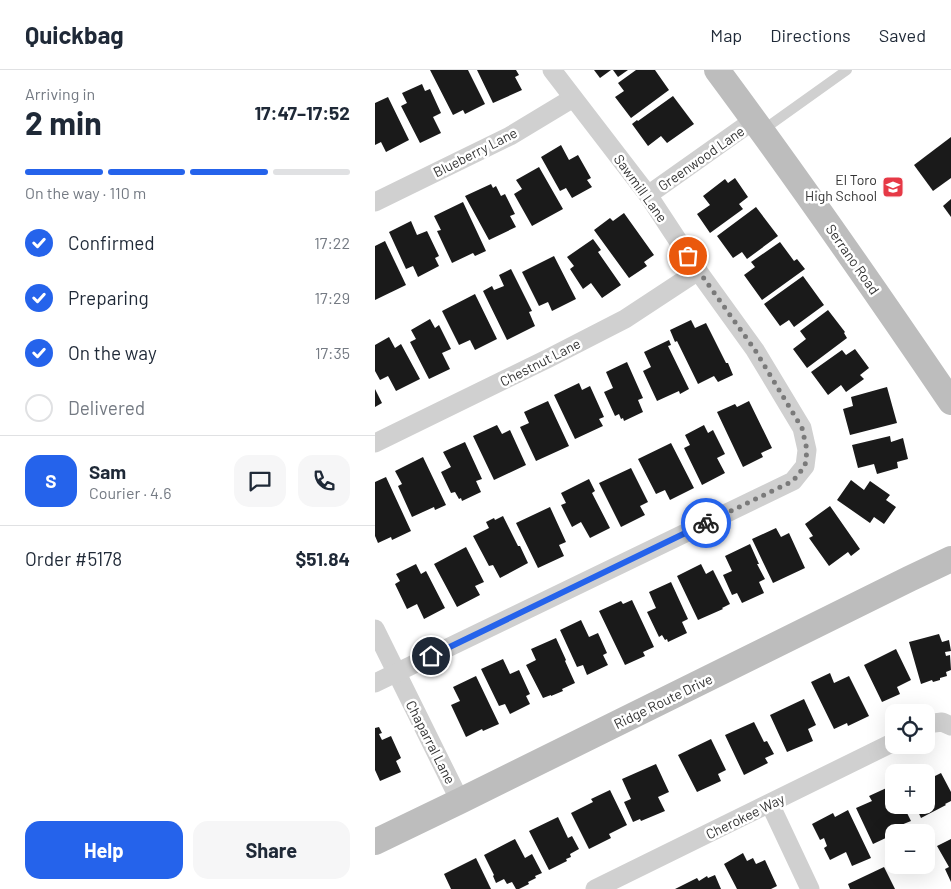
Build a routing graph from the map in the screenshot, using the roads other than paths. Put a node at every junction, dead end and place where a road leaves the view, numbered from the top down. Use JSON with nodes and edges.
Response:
{"nodes":[{"id":1,"x":552,"y":70,"type":"edge"},
{"id":2,"x":717,"y":70,"type":"edge"},
{"id":3,"x":847,"y":70,"type":"edge"},
{"id":4,"x":573,"y":98,"type":"junction"},
{"id":5,"x":758,"y":125,"type":"junction"},
{"id":6,"x":648,"y":195,"type":"junction"},
{"id":7,"x":375,"y":202,"type":"edge"},
{"id":8,"x":698,"y":271,"type":"junction"},
{"id":9,"x":951,"y":402,"type":"edge"},
{"id":10,"x":375,"y":443,"type":"edge"},
{"id":11,"x":951,"y":559,"type":"edge"},
{"id":12,"x":375,"y":629,"type":"edge"},
{"id":13,"x":396,"y":673,"type":"junction"},
{"id":14,"x":375,"y":683,"type":"edge"},
{"id":15,"x":885,"y":746,"type":"edge"},
{"id":16,"x":460,"y":801,"type":"junction"},
{"id":17,"x":770,"y":804,"type":"junction"},
{"id":18,"x":375,"y":842,"type":"edge"},
{"id":19,"x":595,"y":889,"type":"edge"},
{"id":20,"x":810,"y":889,"type":"edge"}],
"edges":[{"from":1,"to":4,"type":"street","name":"Sawmill Lane"},
{"from":2,"to":5,"type":"main road","name":"Serrano Road"},
{"from":3,"to":5,"type":"lane"},
{"from":4,"to":6,"type":"street","name":"Sawmill Lane"},
{"from":4,"to":7,"type":"street","name":"Blueberry Lane"},
{"from":5,"to":6,"type":"street","name":"Greenwood Lane"},
{"from":5,"to":9,"type":"main road","name":"Serrano Road"},
{"from":6,"to":8,"type":"street","name":"Sawmill Lane"},
{"from":8,"to":10,"type":"street","name":"Chestnut Lane"},
{"from":8,"to":13,"type":"street","name":"Sawmill Lane"},
{"from":11,"to":16,"type":"main road","name":"Ridge Route Drive"},
{"from":12,"to":13,"type":"street","name":"Chaparral Lane"},
{"from":13,"to":14,"type":"street"},
{"from":13,"to":16,"type":"street","name":"Chaparral Lane"},
{"from":15,"to":17,"type":"street","name":"Cherokee Way"},
{"from":16,"to":18,"type":"main road","name":"Ridge Route Drive"},
{"from":17,"to":19,"type":"street","name":"Cherokee Way"},
{"from":17,"to":20,"type":"street"}]}
